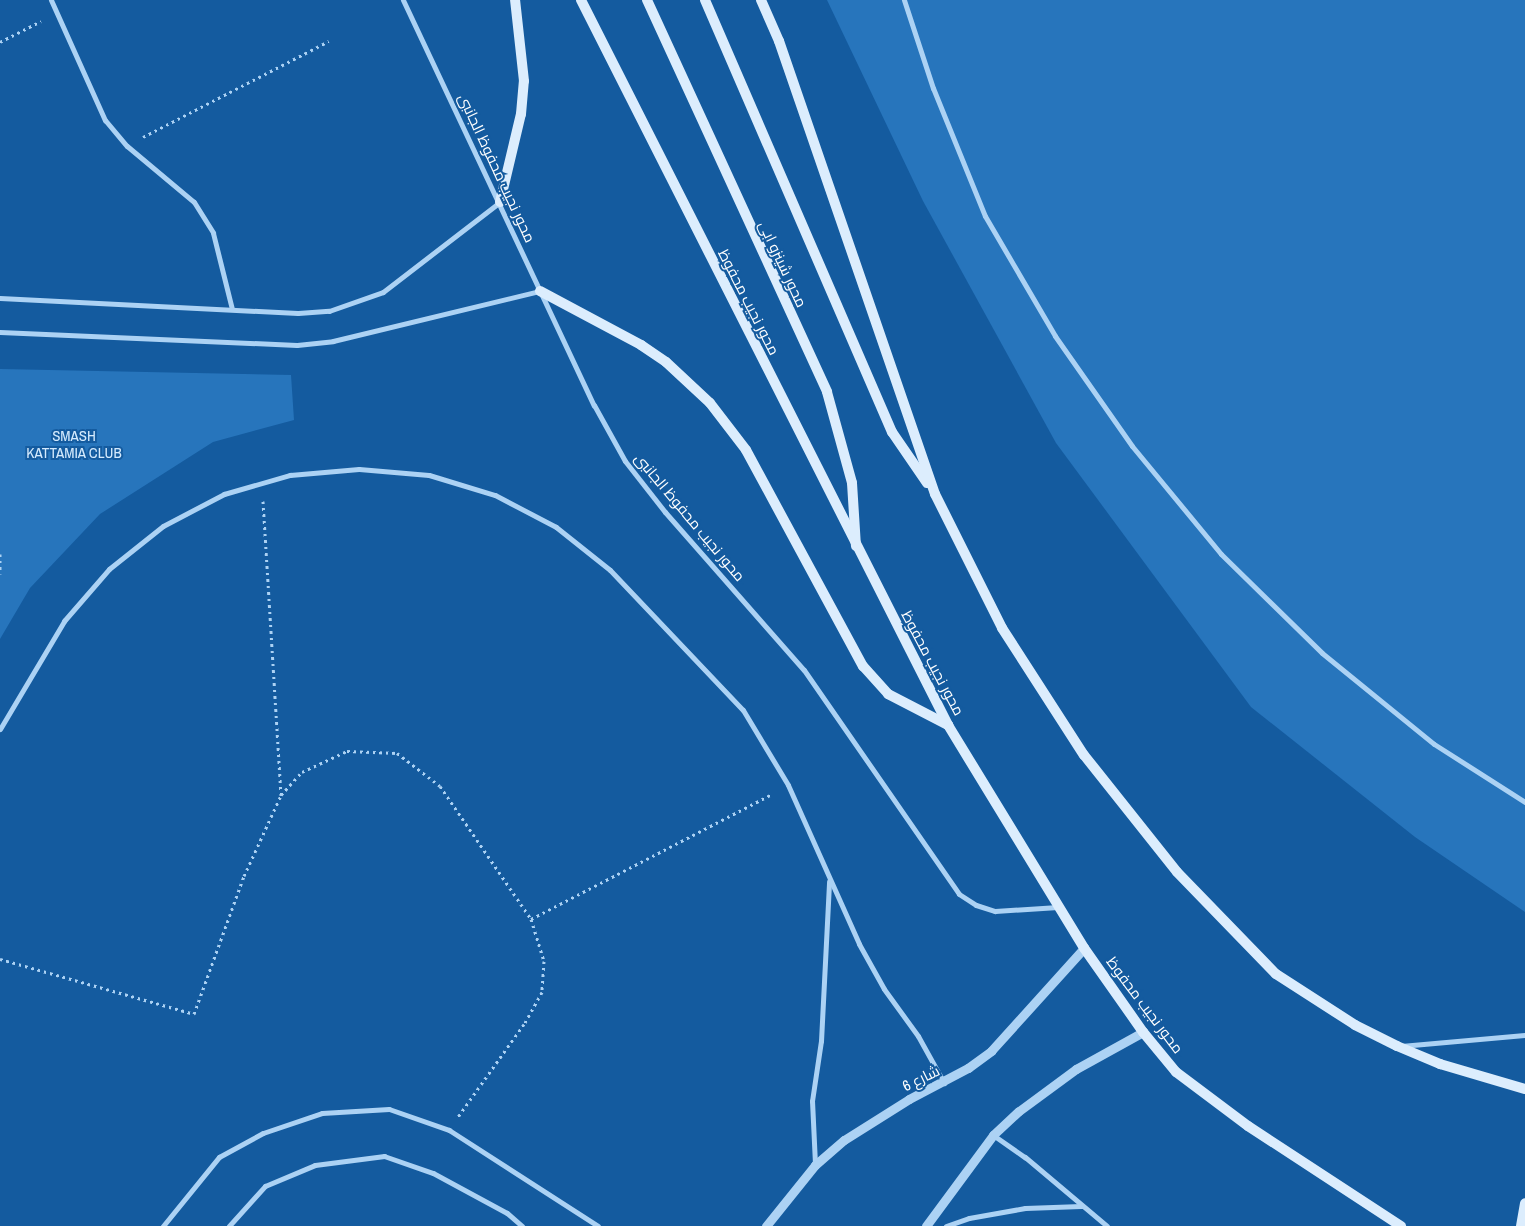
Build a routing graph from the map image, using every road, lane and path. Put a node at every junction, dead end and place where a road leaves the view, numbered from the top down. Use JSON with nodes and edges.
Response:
{"nodes":[{"id":1,"x":51,"y":0,"type":"edge"},
{"id":2,"x":403,"y":0,"type":"edge"},
{"id":3,"x":515,"y":0,"type":"edge"},
{"id":4,"x":581,"y":0,"type":"edge"},
{"id":5,"x":648,"y":0,"type":"edge"},
{"id":6,"x":705,"y":0,"type":"edge"},
{"id":7,"x":761,"y":0,"type":"edge"},
{"id":8,"x":904,"y":0,"type":"edge"},
{"id":9,"x":58,"y":13,"type":"junction"},
{"id":10,"x":329,"y":41,"type":"dead end"},
{"id":11,"x":0,"y":42,"type":"edge"},
{"id":12,"x":127,"y":146,"type":"junction"},
{"id":13,"x":500,"y":202,"type":"junction"},
{"id":14,"x":540,"y":291,"type":"junction"},
{"id":15,"x":0,"y":298,"type":"edge"},
{"id":16,"x":232,"y":308,"type":"junction"},
{"id":17,"x":0,"y":332,"type":"edge"},
{"id":18,"x":262,"y":483,"type":"junction"},
{"id":19,"x":935,"y":494,"type":"junction"},
{"id":20,"x":856,"y":550,"type":"junction"},
{"id":21,"x":0,"y":554,"type":"edge"},
{"id":22,"x":0,"y":574,"type":"edge"},
{"id":23,"x":948,"y":725,"type":"junction"},
{"id":24,"x":0,"y":730,"type":"edge"},
{"id":25,"x":788,"y":785,"type":"junction"},
{"id":26,"x":281,"y":795,"type":"junction"},
{"id":27,"x":1525,"y":802,"type":"edge"},
{"id":28,"x":829,"y":878,"type":"junction"},
{"id":29,"x":1058,"y":907,"type":"junction"},
{"id":30,"x":531,"y":918,"type":"junction"},
{"id":31,"x":1084,"y":948,"type":"junction"},
{"id":32,"x":0,"y":959,"type":"edge"},
{"id":33,"x":1143,"y":1032,"type":"junction"},
{"id":34,"x":1525,"y":1035,"type":"edge"},
{"id":35,"x":1397,"y":1046,"type":"junction"},
{"id":36,"x":944,"y":1083,"type":"junction"},
{"id":37,"x":1525,"y":1089,"type":"edge"},
{"id":38,"x":449,"y":1130,"type":"junction"},
{"id":39,"x":993,"y":1135,"type":"junction"},
{"id":40,"x":815,"y":1165,"type":"junction"},
{"id":41,"x":1525,"y":1203,"type":"edge"},
{"id":42,"x":1081,"y":1206,"type":"junction"},
{"id":43,"x":163,"y":1226,"type":"edge"},
{"id":44,"x":229,"y":1226,"type":"edge"},
{"id":45,"x":522,"y":1226,"type":"edge"},
{"id":46,"x":598,"y":1226,"type":"edge"},
{"id":47,"x":766,"y":1226,"type":"edge"},
{"id":48,"x":926,"y":1226,"type":"edge"},
{"id":49,"x":946,"y":1226,"type":"edge"},
{"id":50,"x":1107,"y":1226,"type":"edge"},
{"id":51,"x":1401,"y":1226,"type":"edge"},
{"id":52,"x":1521,"y":1226,"type":"edge"}],
"edges":[{"from":1,"to":9,"type":"street"},
{"from":2,"to":13,"type":"street","name":"محور نجيب محفوظ الجانبى"},
{"from":3,"to":13,"type":"main road"},
{"from":4,"to":20,"type":"main road","name":"محور نجيب محفوظ"},
{"from":5,"to":20,"type":"main road","name":"محور شينزو ابى"},
{"from":6,"to":19,"type":"main road"},
{"from":7,"to":19,"type":"main road"},
{"from":8,"to":27,"type":"street"},
{"from":9,"to":11,"type":"path"},
{"from":9,"to":12,"type":"street"},
{"from":10,"to":12,"type":"path"},
{"from":12,"to":16,"type":"street"},
{"from":13,"to":14,"type":"street","name":"محور نجيب محفوظ الجانبى"},
{"from":13,"to":16,"type":"street"},
{"from":14,"to":17,"type":"street"},
{"from":14,"to":23,"type":"main road"},
{"from":14,"to":29,"type":"street","name":"محور نجيب محفوظ الجانبى"},
{"from":15,"to":16,"type":"street"},
{"from":18,"to":24,"type":"street"},
{"from":18,"to":25,"type":"street"},
{"from":18,"to":26,"type":"path"},
{"from":19,"to":35,"type":"main road"},
{"from":20,"to":23,"type":"main road","name":"محور نجيب محفوظ"},
{"from":21,"to":22,"type":"path"},
{"from":23,"to":29,"type":"main road","name":"محور نجيب محفوظ"},
{"from":25,"to":28,"type":"street"},
{"from":25,"to":30,"type":"path"},
{"from":26,"to":30,"type":"path"},
{"from":26,"to":32,"type":"path"},
{"from":28,"to":36,"type":"street"},
{"from":28,"to":40,"type":"street"},
{"from":29,"to":31,"type":"main road","name":"محور نجيب محفوظ"},
{"from":30,"to":38,"type":"path"},
{"from":31,"to":33,"type":"main road","name":"محور نجيب محفوظ"},
{"from":31,"to":36,"type":"street","name":"شارع 6"},
{"from":33,"to":39,"type":"street"},
{"from":33,"to":51,"type":"main road","name":"محور نجيب محفوظ"},
{"from":34,"to":35,"type":"street"},
{"from":35,"to":37,"type":"main road"},
{"from":36,"to":40,"type":"street","name":"شارع 6"},
{"from":38,"to":43,"type":"street"},
{"from":38,"to":46,"type":"street"},
{"from":39,"to":42,"type":"street"},
{"from":39,"to":48,"type":"street"},
{"from":40,"to":47,"type":"street","name":"شارع 6"},
{"from":41,"to":52,"type":"main road"},
{"from":42,"to":49,"type":"street"},
{"from":42,"to":50,"type":"street"},
{"from":44,"to":45,"type":"street"}]}
